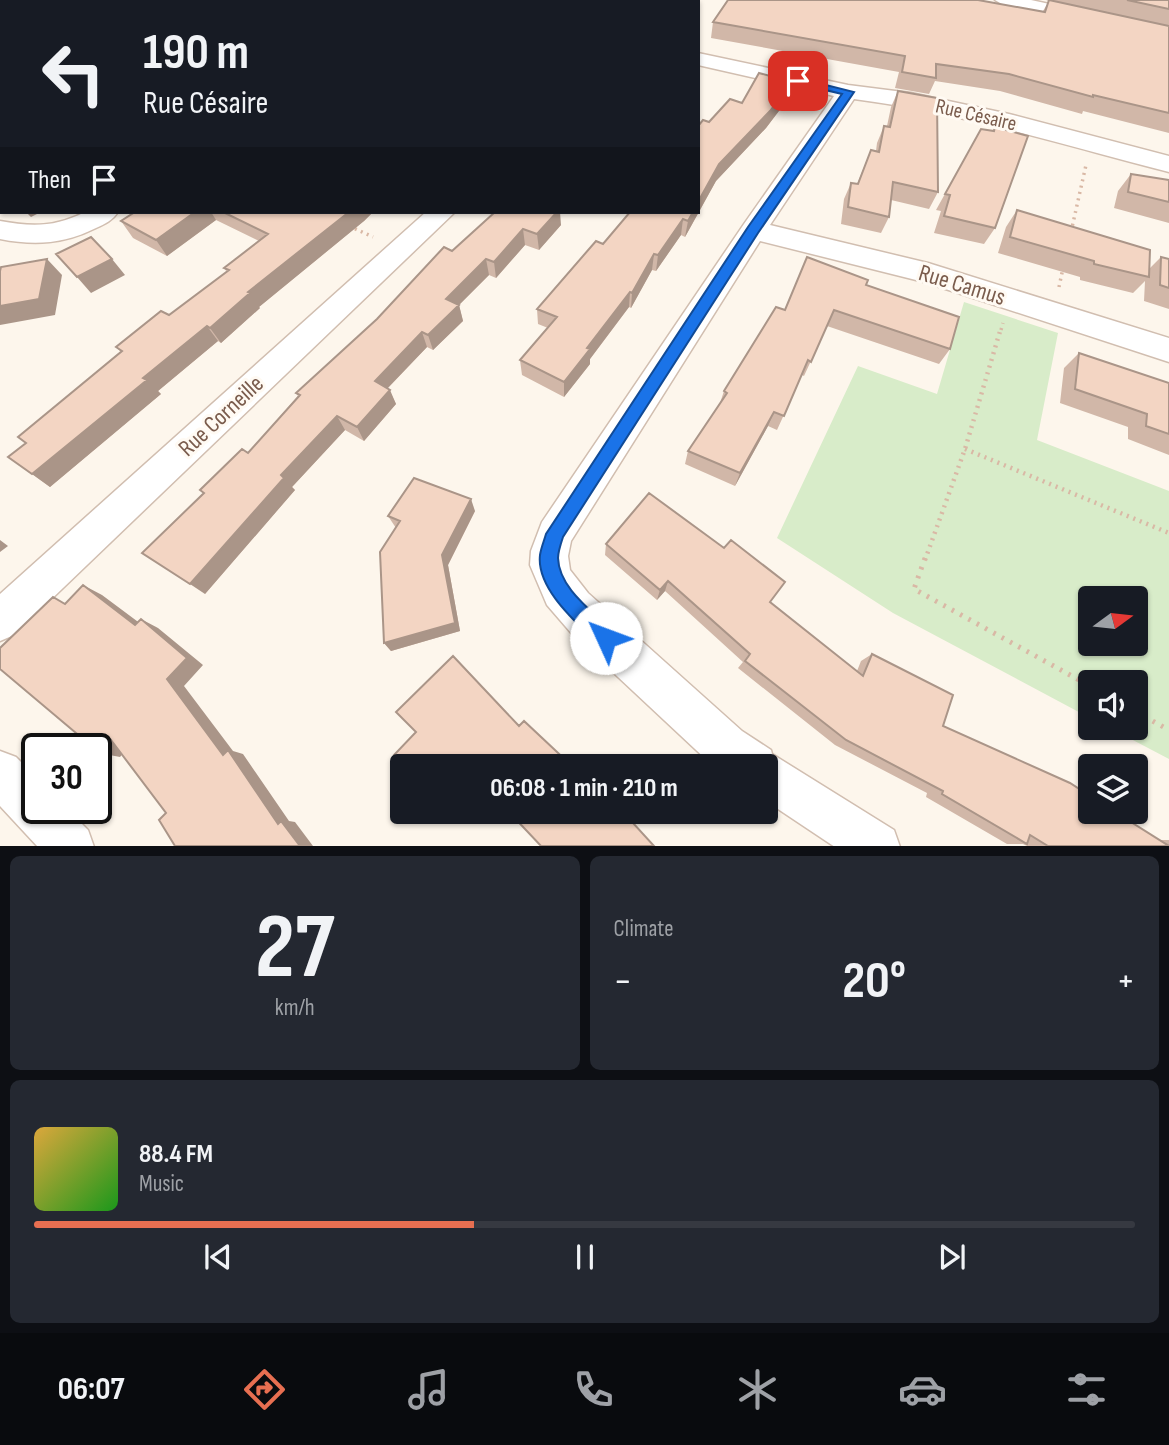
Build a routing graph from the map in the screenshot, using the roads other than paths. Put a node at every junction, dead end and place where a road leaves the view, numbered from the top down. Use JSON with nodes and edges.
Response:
{"nodes":[{"id":1,"x":1006,"y":0,"type":"edge"},
{"id":2,"x":1169,"y":36,"type":"edge"},
{"id":3,"x":700,"y":59,"type":"edge"},
{"id":4,"x":848,"y":92,"type":"junction"},
{"id":5,"x":1169,"y":164,"type":"edge"},
{"id":6,"x":102,"y":214,"type":"edge"},
{"id":7,"x":440,"y":214,"type":"edge"},
{"id":8,"x":0,"y":230,"type":"edge"},
{"id":9,"x":753,"y":230,"type":"junction"},
{"id":10,"x":1169,"y":350,"type":"edge"},
{"id":11,"x":0,"y":621,"type":"edge"},
{"id":12,"x":737,"y":754,"type":"edge"},
{"id":13,"x":0,"y":773,"type":"edge"},
{"id":14,"x":778,"y":782,"type":"edge"},
{"id":15,"x":71,"y":846,"type":"edge"},
{"id":16,"x":877,"y":846,"type":"edge"}],
"edges":[{"from":1,"to":2,"type":"street"},
{"from":3,"to":4,"type":"street","name":"Rue Césaire"},
{"from":4,"to":5,"type":"street","name":"Rue Césaire"},
{"from":4,"to":9,"type":"street"},
{"from":6,"to":8,"type":"street"},
{"from":7,"to":11,"type":"street","name":"Rue Corneille"},
{"from":9,"to":10,"type":"street","name":"Rue Camus"},
{"from":9,"to":12,"type":"street"},
{"from":13,"to":15,"type":"street"},
{"from":14,"to":16,"type":"street"}]}
